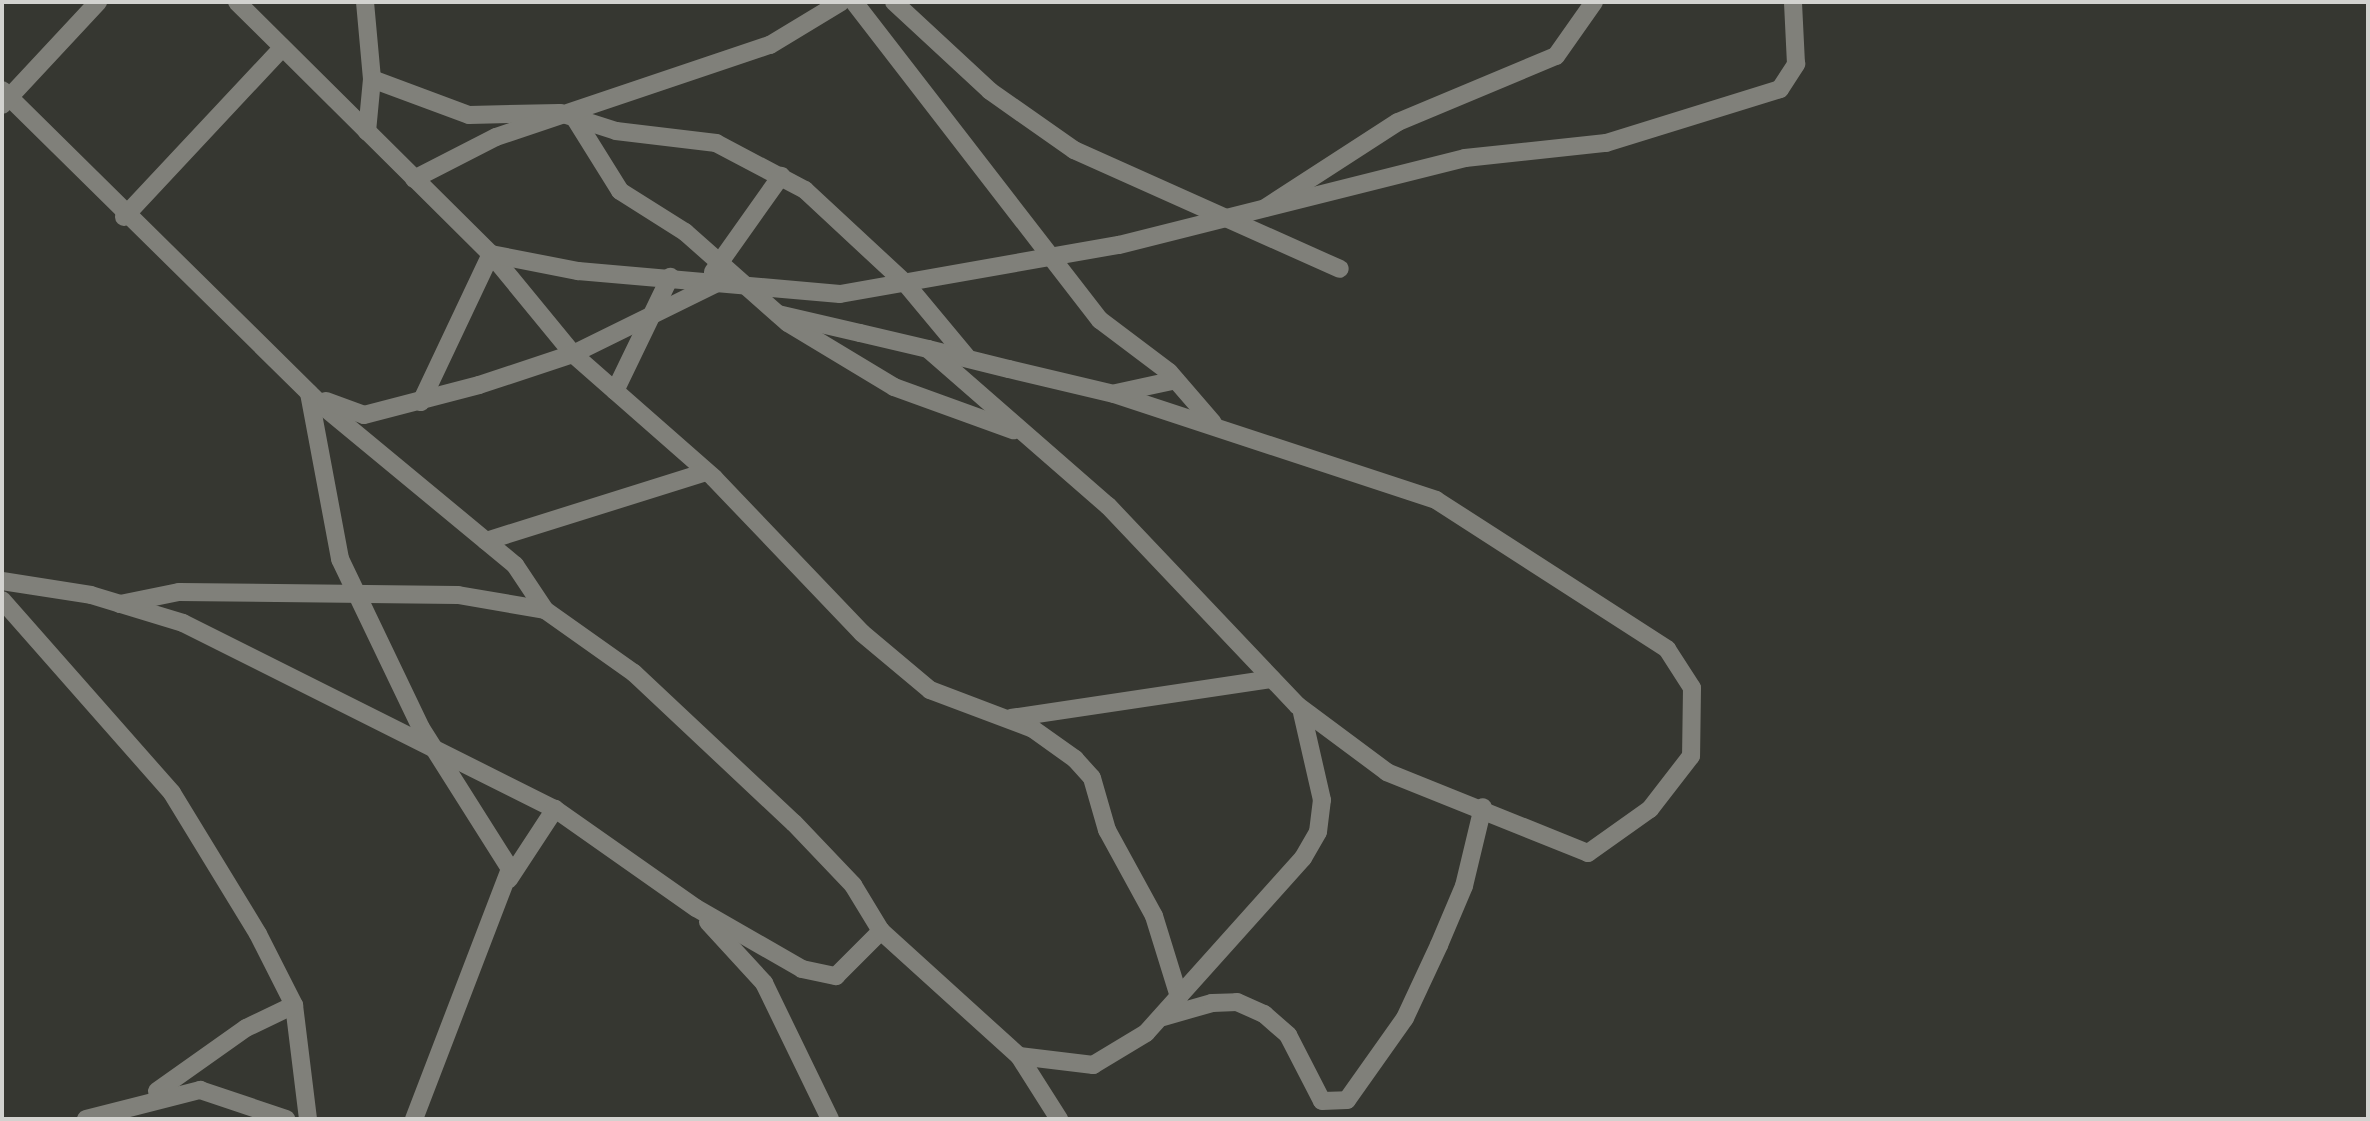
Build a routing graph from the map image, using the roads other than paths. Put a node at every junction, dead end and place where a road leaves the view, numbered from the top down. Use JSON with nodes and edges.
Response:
{"nodes":[{"id":1,"x":98,"y":2,"type":"edge"},
{"id":2,"x":237,"y":2,"type":"edge"},
{"id":3,"x":365,"y":2,"type":"edge"},
{"id":4,"x":810,"y":2,"type":"edge"},
{"id":5,"x":841,"y":2,"type":"edge"},
{"id":6,"x":854,"y":2,"type":"edge"},
{"id":7,"x":894,"y":2,"type":"edge"},
{"id":8,"x":1594,"y":2,"type":"edge"},
{"id":9,"x":1793,"y":2,"type":"edge"},
{"id":10,"x":803,"y":22,"type":"junction"},
{"id":11,"x":282,"y":48,"type":"junction"},
{"id":12,"x":372,"y":79,"type":"junction"},
{"id":13,"x":5,"y":98,"type":"edge"},
{"id":14,"x":567,"y":115,"type":"junction"},
{"id":15,"x":367,"y":132,"type":"junction"},
{"id":16,"x":781,"y":176,"type":"junction"},
{"id":17,"x":414,"y":179,"type":"junction"},
{"id":18,"x":1256,"y":214,"type":"junction"},
{"id":19,"x":124,"y":217,"type":"junction"},
{"id":20,"x":1234,"y":222,"type":"junction"},
{"id":21,"x":491,"y":254,"type":"junction"},
{"id":22,"x":1051,"y":256,"type":"junction"},
{"id":23,"x":720,"y":263,"type":"junction"},
{"id":24,"x":1340,"y":269,"type":"dead end"},
{"id":25,"x":670,"y":277,"type":"junction"},
{"id":26,"x":709,"y":284,"type":"junction"},
{"id":27,"x":906,"y":284,"type":"junction"},
{"id":28,"x":748,"y":288,"type":"junction"},
{"id":29,"x":778,"y":314,"type":"junction"},
{"id":30,"x":653,"y":317,"type":"junction"},
{"id":31,"x":928,"y":349,"type":"junction"},
{"id":32,"x":573,"y":354,"type":"junction"},
{"id":33,"x":972,"y":360,"type":"junction"},
{"id":34,"x":1176,"y":380,"type":"junction"},
{"id":35,"x":615,"y":391,"type":"junction"},
{"id":36,"x":309,"y":393,"type":"junction"},
{"id":37,"x":1114,"y":394,"type":"junction"},
{"id":38,"x":421,"y":402,"type":"junction"},
{"id":39,"x":1213,"y":423,"type":"junction"},
{"id":40,"x":1015,"y":431,"type":"junction"},
{"id":41,"x":706,"y":472,"type":"junction"},
{"id":42,"x":486,"y":541,"type":"junction"},
{"id":43,"x":2,"y":566,"type":"edge"},
{"id":44,"x":10,"y":582,"type":"edge"},
{"id":45,"x":356,"y":596,"type":"junction"},
{"id":46,"x":2,"y":600,"type":"edge"},
{"id":47,"x":120,"y":604,"type":"junction"},
{"id":48,"x":545,"y":610,"type":"junction"},
{"id":49,"x":1272,"y":679,"type":"junction"},
{"id":50,"x":1298,"y":706,"type":"junction"},
{"id":51,"x":1004,"y":719,"type":"junction"},
{"id":52,"x":444,"y":754,"type":"junction"},
{"id":53,"x":1483,"y":807,"type":"junction"},
{"id":54,"x":555,"y":809,"type":"junction"},
{"id":55,"x":506,"y":885,"type":"junction"},
{"id":56,"x":696,"y":908,"type":"junction"},
{"id":57,"x":881,"y":931,"type":"junction"},
{"id":58,"x":1179,"y":997,"type":"junction"},
{"id":59,"x":294,"y":1005,"type":"junction"},
{"id":60,"x":1163,"y":1017,"type":"junction"},
{"id":61,"x":1019,"y":1056,"type":"junction"},
{"id":62,"x":138,"y":1103,"type":"junction"},
{"id":63,"x":86,"y":1119,"type":"edge"},
{"id":64,"x":286,"y":1119,"type":"edge"},
{"id":65,"x":308,"y":1119,"type":"edge"},
{"id":66,"x":414,"y":1119,"type":"edge"},
{"id":67,"x":830,"y":1119,"type":"edge"},
{"id":68,"x":1059,"y":1119,"type":"edge"}],
"edges":[{"from":1,"to":13,"type":"street"},
{"from":2,"to":11,"type":"street"},
{"from":3,"to":12,"type":"street"},
{"from":4,"to":10,"type":"street"},
{"from":5,"to":10,"type":"street"},
{"from":6,"to":22,"type":"street"},
{"from":7,"to":20,"type":"street"},
{"from":8,"to":18,"type":"street"},
{"from":9,"to":18,"type":"street"},
{"from":10,"to":14,"type":"street"},
{"from":11,"to":15,"type":"street"},
{"from":11,"to":19,"type":"street"},
{"from":12,"to":14,"type":"street"},
{"from":12,"to":15,"type":"street"},
{"from":13,"to":19,"type":"street"},
{"from":14,"to":16,"type":"street"},
{"from":14,"to":17,"type":"street"},
{"from":14,"to":23,"type":"street"},
{"from":15,"to":17,"type":"street"},
{"from":16,"to":23,"type":"street"},
{"from":16,"to":27,"type":"street"},
{"from":17,"to":21,"type":"street"},
{"from":18,"to":20,"type":"street"},
{"from":19,"to":36,"type":"street"},
{"from":20,"to":22,"type":"street"},
{"from":20,"to":24,"type":"street"},
{"from":21,"to":25,"type":"street"},
{"from":21,"to":32,"type":"street"},
{"from":21,"to":38,"type":"street"},
{"from":22,"to":27,"type":"street"},
{"from":22,"to":34,"type":"street"},
{"from":23,"to":26,"type":"street"},
{"from":23,"to":28,"type":"street"},
{"from":25,"to":26,"type":"street"},
{"from":25,"to":30,"type":"street"},
{"from":26,"to":28,"type":"street"},
{"from":26,"to":30,"type":"street"},
{"from":27,"to":28,"type":"street"},
{"from":27,"to":33,"type":"street"},
{"from":28,"to":29,"type":"street"},
{"from":29,"to":31,"type":"street"},
{"from":29,"to":40,"type":"street"},
{"from":30,"to":32,"type":"street"},
{"from":30,"to":35,"type":"street"},
{"from":31,"to":33,"type":"street"},
{"from":31,"to":40,"type":"street"},
{"from":32,"to":35,"type":"street"},
{"from":32,"to":38,"type":"street"},
{"from":33,"to":37,"type":"street"},
{"from":34,"to":37,"type":"street"},
{"from":34,"to":39,"type":"street"},
{"from":35,"to":41,"type":"street"},
{"from":36,"to":38,"type":"street"},
{"from":36,"to":42,"type":"street"},
{"from":36,"to":45,"type":"street"},
{"from":37,"to":39,"type":"street"},
{"from":39,"to":53,"type":"street"},
{"from":40,"to":49,"type":"street"},
{"from":41,"to":42,"type":"street"},
{"from":41,"to":51,"type":"street"},
{"from":42,"to":48,"type":"street"},
{"from":43,"to":44,"type":"street"},
{"from":44,"to":47,"type":"street"},
{"from":45,"to":47,"type":"street"},
{"from":45,"to":48,"type":"street"},
{"from":45,"to":52,"type":"street"},
{"from":46,"to":59,"type":"street"},
{"from":47,"to":52,"type":"street"},
{"from":48,"to":57,"type":"street"},
{"from":49,"to":50,"type":"street"},
{"from":49,"to":51,"type":"street"},
{"from":50,"to":53,"type":"street"},
{"from":50,"to":58,"type":"street"},
{"from":51,"to":58,"type":"street"},
{"from":52,"to":54,"type":"street"},
{"from":52,"to":55,"type":"street"},
{"from":53,"to":60,"type":"street"},
{"from":54,"to":55,"type":"street"},
{"from":54,"to":56,"type":"street"},
{"from":55,"to":66,"type":"street"},
{"from":56,"to":57,"type":"street"},
{"from":56,"to":67,"type":"street"},
{"from":57,"to":61,"type":"street"},
{"from":58,"to":60,"type":"street"},
{"from":59,"to":62,"type":"street"},
{"from":59,"to":65,"type":"street"},
{"from":60,"to":61,"type":"street"},
{"from":61,"to":68,"type":"street"},
{"from":62,"to":63,"type":"street"},
{"from":62,"to":64,"type":"street"}]}
